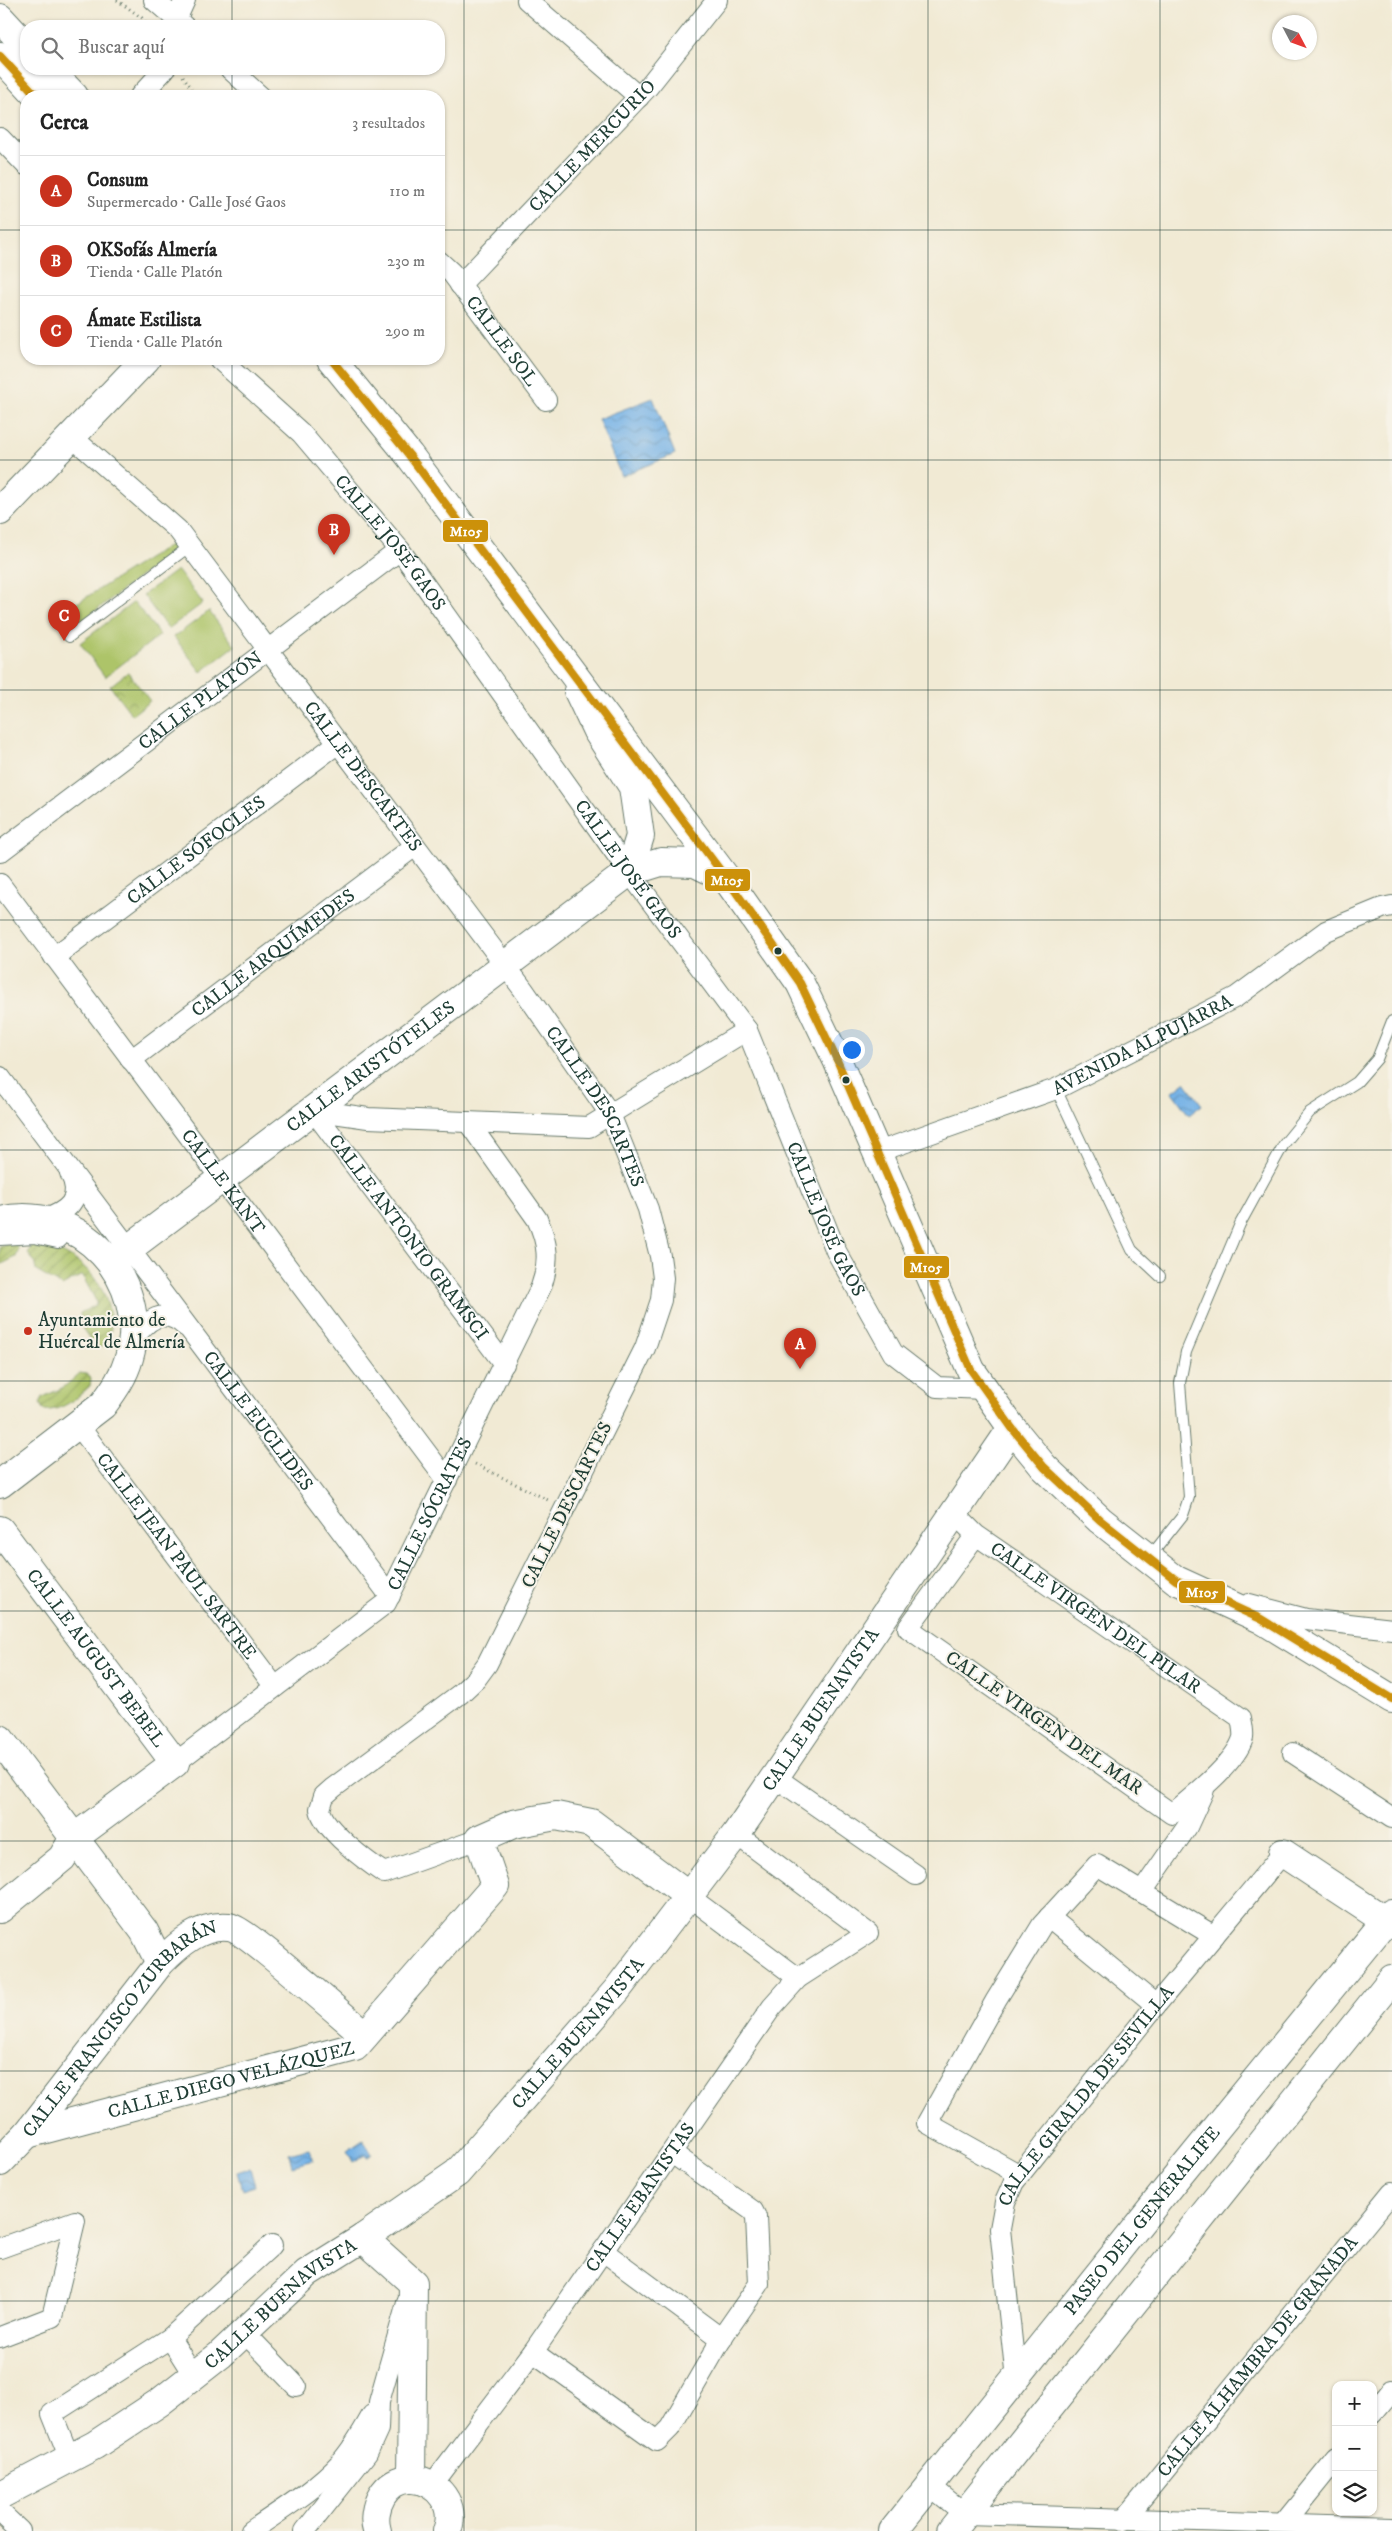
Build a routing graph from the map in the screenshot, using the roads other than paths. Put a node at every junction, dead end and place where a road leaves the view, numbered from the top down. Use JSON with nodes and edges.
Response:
{"nodes":[{"id":1,"x":154,"y":0,"type":"edge"},
{"id":2,"x":185,"y":0,"type":"edge"},
{"id":3,"x":527,"y":0,"type":"edge"},
{"id":4,"x":717,"y":0,"type":"edge"},
{"id":5,"x":0,"y":18,"type":"edge"},
{"id":6,"x":175,"y":20,"type":"edge"},
{"id":7,"x":180,"y":20,"type":"edge"},
{"id":8,"x":20,"y":40,"type":"edge"},
{"id":9,"x":0,"y":56,"type":"edge"},
{"id":10,"x":54,"y":75,"type":"edge"},
{"id":11,"x":159,"y":75,"type":"edge"},
{"id":12,"x":166,"y":75,"type":"edge"},
{"id":13,"x":237,"y":75,"type":"edge"},
{"id":14,"x":32,"y":90,"type":"edge"},
{"id":15,"x":68,"y":90,"type":"edge"},
{"id":16,"x":146,"y":90,"type":"edge"},
{"id":17,"x":160,"y":90,"type":"edge"},
{"id":18,"x":253,"y":90,"type":"edge"},
{"id":19,"x":639,"y":97,"type":"junction"},
{"id":20,"x":0,"y":138,"type":"edge"},
{"id":21,"x":20,"y":159,"type":"edge"},
{"id":22,"x":445,"y":268,"type":"edge"},
{"id":23,"x":460,"y":285,"type":"junction"},
{"id":24,"x":140,"y":365,"type":"edge"},
{"id":25,"x":226,"y":365,"type":"edge"},
{"id":26,"x":336,"y":365,"type":"edge"},
{"id":27,"x":546,"y":400,"type":"dead end"},
{"id":28,"x":72,"y":437,"type":"junction"},
{"id":29,"x":0,"y":511,"type":"edge"},
{"id":30,"x":190,"y":546,"type":"junction"},
{"id":31,"x":400,"y":550,"type":"junction"},
{"id":32,"x":69,"y":638,"type":"dead end"},
{"id":33,"x":268,"y":650,"type":"junction"},
{"id":34,"x":566,"y":665,"type":"junction"},
{"id":35,"x":338,"y":743,"type":"junction"},
{"id":36,"x":415,"y":846,"type":"junction"},
{"id":37,"x":0,"y":852,"type":"edge"},
{"id":38,"x":629,"y":872,"type":"junction"},
{"id":39,"x":726,"y":878,"type":"junction"},
{"id":40,"x":0,"y":884,"type":"edge"},
{"id":41,"x":1392,"y":906,"type":"edge"},
{"id":42,"x":54,"y":957,"type":"junction"},
{"id":43,"x":505,"y":965,"type":"junction"},
{"id":44,"x":1392,"y":1020,"type":"edge"},
{"id":45,"x":747,"y":1030,"type":"junction"},
{"id":46,"x":131,"y":1060,"type":"junction"},
{"id":47,"x":1,"y":1079,"type":"edge"},
{"id":48,"x":1056,"y":1089,"type":"junction"},
{"id":49,"x":313,"y":1110,"type":"junction"},
{"id":50,"x":610,"y":1114,"type":"junction"},
{"id":51,"x":468,"y":1122,"type":"junction"},
{"id":52,"x":875,"y":1153,"type":"junction"},
{"id":53,"x":67,"y":1166,"type":"junction"},
{"id":54,"x":221,"y":1180,"type":"junction"},
{"id":55,"x":43,"y":1220,"type":"junction"},
{"id":56,"x":0,"y":1221,"type":"edge"},
{"id":57,"x":0,"y":1235,"type":"edge"},
{"id":58,"x":120,"y":1255,"type":"junction"},
{"id":59,"x":1160,"y":1276,"type":"dead end"},
{"id":60,"x":190,"y":1331,"type":"junction"},
{"id":61,"x":133,"y":1339,"type":"junction"},
{"id":62,"x":504,"y":1364,"type":"junction"},
{"id":63,"x":984,"y":1389,"type":"junction"},
{"id":64,"x":78,"y":1425,"type":"junction"},
{"id":65,"x":1012,"y":1428,"type":"junction"},
{"id":66,"x":0,"y":1469,"type":"edge"},
{"id":67,"x":447,"y":1480,"type":"junction"},
{"id":68,"x":0,"y":1484,"type":"edge"},
{"id":69,"x":953,"y":1512,"type":"junction"},
{"id":70,"x":0,"y":1530,"type":"edge"},
{"id":71,"x":976,"y":1535,"type":"junction"},
{"id":72,"x":1149,"y":1558,"type":"junction"},
{"id":73,"x":1208,"y":1595,"type":"junction"},
{"id":74,"x":390,"y":1596,"type":"junction"},
{"id":75,"x":1392,"y":1630,"type":"edge"},
{"id":76,"x":275,"y":1687,"type":"junction"},
{"id":77,"x":1392,"y":1699,"type":"edge"},
{"id":78,"x":1241,"y":1718,"type":"joint"},
{"id":79,"x":0,"y":1740,"type":"edge"},
{"id":80,"x":1293,"y":1753,"type":"dead end"},
{"id":81,"x":175,"y":1763,"type":"junction"},
{"id":82,"x":775,"y":1777,"type":"junction"},
{"id":83,"x":1207,"y":1784,"type":"junction"},
{"id":84,"x":1392,"y":1818,"type":"edge"},
{"id":85,"x":736,"y":1834,"type":"junction"},
{"id":86,"x":74,"y":1838,"type":"junction"},
{"id":87,"x":479,"y":1839,"type":"junction"},
{"id":88,"x":1283,"y":1853,"type":"joint"},
{"id":89,"x":916,"y":1875,"type":"dead end"},
{"id":90,"x":1142,"y":1892,"type":"junction"},
{"id":91,"x":687,"y":1895,"type":"junction"},
{"id":92,"x":0,"y":1909,"type":"edge"},
{"id":93,"x":1049,"y":1917,"type":"junction"},
{"id":94,"x":1390,"y":1920,"type":"edge"},
{"id":95,"x":1214,"y":1936,"type":"junction"},
{"id":96,"x":160,"y":1962,"type":"junction"},
{"id":97,"x":798,"y":1978,"type":"junction"},
{"id":98,"x":1392,"y":1979,"type":"edge"},
{"id":99,"x":1156,"y":2005,"type":"junction"},
{"id":100,"x":365,"y":2035,"type":"junction"},
{"id":101,"x":27,"y":2134,"type":"junction"},
{"id":102,"x":672,"y":2153,"type":"junction"},
{"id":103,"x":0,"y":2162,"type":"edge"},
{"id":104,"x":1020,"y":2175,"type":"junction"},
{"id":105,"x":1392,"y":2192,"type":"edge"},
{"id":106,"x":363,"y":2238,"type":"junction"},
{"id":107,"x":272,"y":2245,"type":"dead end"},
{"id":108,"x":0,"y":2248,"type":"edge"},
{"id":109,"x":603,"y":2251,"type":"junction"},
{"id":110,"x":413,"y":2283,"type":"junction"},
{"id":111,"x":244,"y":2332,"type":"junction"},
{"id":112,"x":0,"y":2337,"type":"edge"},
{"id":113,"x":170,"y":2338,"type":"junction"},
{"id":114,"x":722,"y":2339,"type":"junction"},
{"id":115,"x":533,"y":2352,"type":"junction"},
{"id":116,"x":194,"y":2376,"type":"junction"},
{"id":117,"x":1016,"y":2378,"type":"junction"},
{"id":118,"x":296,"y":2386,"type":"dead end"},
{"id":119,"x":1392,"y":2390,"type":"edge"},
{"id":120,"x":379,"y":2402,"type":"junction"},
{"id":121,"x":1377,"y":2408,"type":"edge"},
{"id":122,"x":70,"y":2459,"type":"junction"},
{"id":123,"x":1332,"y":2465,"type":"edge"},
{"id":124,"x":422,"y":2482,"type":"junction"},
{"id":125,"x":930,"y":2485,"type":"junction"},
{"id":126,"x":0,"y":2495,"type":"edge"},
{"id":127,"x":0,"y":2512,"type":"edge"},
{"id":128,"x":1124,"y":2520,"type":"junction"},
{"id":129,"x":958,"y":2522,"type":"edge"},
{"id":130,"x":1285,"y":2522,"type":"junction"},
{"id":131,"x":1392,"y":2527,"type":"edge"},
{"id":132,"x":20,"y":2531,"type":"edge"},
{"id":133,"x":251,"y":2531,"type":"edge"},
{"id":134,"x":305,"y":2531,"type":"edge"},
{"id":135,"x":378,"y":2531,"type":"edge"},
{"id":136,"x":447,"y":2531,"type":"edge"},
{"id":137,"x":893,"y":2531,"type":"edge"}],
"edges":[{"from":1,"to":6,"type":"street"},
{"from":2,"to":7,"type":"street"},
{"from":3,"to":19,"type":"street"},
{"from":4,"to":19,"type":"street","name":"CALLE MERCURIO"},
{"from":5,"to":8,"type":"main road"},
{"from":9,"to":14,"type":"main road"},
{"from":10,"to":15,"type":"main road"},
{"from":11,"to":16,"type":"street"},
{"from":12,"to":17,"type":"street"},
{"from":13,"to":18,"type":"street"},
{"from":19,"to":23,"type":"street","name":"CALLE MERCURIO"},
{"from":20,"to":21,"type":"street"},
{"from":22,"to":23,"type":"street","name":"CALLE SOL"},
{"from":23,"to":27,"type":"street","name":"CALLE SOL"},
{"from":24,"to":28,"type":"main road"},
{"from":25,"to":31,"type":"street","name":"CALLE JOSÉ GAOS"},
{"from":26,"to":34,"type":"main road"},
{"from":28,"to":29,"type":"main road"},
{"from":28,"to":30,"type":"street","name":"CALLE DESCARTES"},
{"from":30,"to":32,"type":"lane"},
{"from":30,"to":33,"type":"street","name":"CALLE DESCARTES"},
{"from":31,"to":33,"type":"street","name":"CALLE PLATÓN"},
{"from":31,"to":38,"type":"street","name":"CALLE JOSÉ GAOS"},
{"from":33,"to":35,"type":"street","name":"CALLE DESCARTES"},
{"from":33,"to":37,"type":"street","name":"CALLE PLATÓN"},
{"from":34,"to":38,"type":"main road"},
{"from":34,"to":39,"type":"main road"},
{"from":35,"to":36,"type":"street","name":"CALLE DESCARTES"},
{"from":35,"to":42,"type":"street","name":"CALLE SÓFOCLES"},
{"from":36,"to":43,"type":"street","name":"CALLE DESCARTES"},
{"from":36,"to":46,"type":"street","name":"CALLE ARQUÍMEDES"},
{"from":38,"to":39,"type":"main road","name":"CALLE ARISTÓTELES"},
{"from":38,"to":43,"type":"main road","name":"CALLE ARISTÓTELES"},
{"from":38,"to":45,"type":"street","name":"CALLE JOSÉ GAOS"},
{"from":39,"to":52,"type":"main road"},
{"from":40,"to":42,"type":"street","name":"CALLE KANT"},
{"from":41,"to":48,"type":"street","name":"AVENIDA ALPUJARRA"},
{"from":42,"to":46,"type":"street","name":"CALLE KANT"},
{"from":43,"to":49,"type":"main road","name":"CALLE ARISTÓTELES"},
{"from":43,"to":50,"type":"street","name":"CALLE DESCARTES"},
{"from":44,"to":72,"type":"lane"},
{"from":45,"to":50,"type":"street"},
{"from":45,"to":63,"type":"street","name":"CALLE JOSÉ GAOS"},
{"from":46,"to":54,"type":"street","name":"CALLE KANT"},
{"from":47,"to":53,"type":"street","name":"CALLE EUCLIDES"},
{"from":48,"to":52,"type":"street","name":"AVENIDA ALPUJARRA"},
{"from":48,"to":59,"type":"lane"},
{"from":49,"to":51,"type":"street"},
{"from":49,"to":54,"type":"main road","name":"CALLE ARISTÓTELES"},
{"from":49,"to":62,"type":"street","name":"CALLE ANTONIO GRAMSCI"},
{"from":50,"to":51,"type":"street"},
{"from":50,"to":87,"type":"street","name":"CALLE DESCARTES"},
{"from":51,"to":62,"type":"street","name":"CALLE SÓCRATES"},
{"from":52,"to":63,"type":"main road"},
{"from":53,"to":55,"type":"street"},
{"from":53,"to":58,"type":"street","name":"CALLE EUCLIDES"},
{"from":54,"to":58,"type":"main road","name":"CALLE ARISTÓTELES"},
{"from":54,"to":67,"type":"street","name":"CALLE KANT"},
{"from":55,"to":56,"type":"main road"},
{"from":55,"to":58,"type":"main road"},
{"from":57,"to":66,"type":"street"},
{"from":58,"to":60,"type":"street","name":"CALLE EUCLIDES"},
{"from":58,"to":61,"type":"main road"},
{"from":60,"to":61,"type":"street"},
{"from":60,"to":74,"type":"street","name":"CALLE EUCLIDES"},
{"from":61,"to":64,"type":"main road"},
{"from":62,"to":67,"type":"street","name":"CALLE SÓCRATES"},
{"from":63,"to":65,"type":"main road"},
{"from":64,"to":68,"type":"main road"},
{"from":64,"to":76,"type":"street","name":"CALLE JEAN PAUL SARTRE"},
{"from":65,"to":69,"type":"main road","name":"CALLE BUENAVISTA"},
{"from":65,"to":72,"type":"main road"},
{"from":67,"to":74,"type":"street","name":"CALLE SÓCRATES"},
{"from":69,"to":71,"type":"street","name":"CALLE VIRGEN DEL PILAR"},
{"from":69,"to":82,"type":"main road","name":"CALLE BUENAVISTA"},
{"from":70,"to":81,"type":"main road","name":"CALLE AUGUST BEBEL"},
{"from":71,"to":78,"type":"street","name":"CALLE VIRGEN DEL PILAR"},
{"from":71,"to":83,"type":"street","name":"CALLE VIRGEN DEL MAR"},
{"from":72,"to":73,"type":"main road"},
{"from":73,"to":75,"type":"street"},
{"from":73,"to":77,"type":"main road"},
{"from":74,"to":76,"type":"street","name":"CALLE SÓCRATES"},
{"from":76,"to":81,"type":"street","name":"CALLE SÓCRATES"},
{"from":78,"to":83,"type":"street","name":"CALLE VIRGEN DEL MAR"},
{"from":79,"to":86,"type":"main road"},
{"from":80,"to":84,"type":"street"},
{"from":81,"to":86,"type":"main road","name":"CALLE SÓCRATES"},
{"from":82,"to":85,"type":"main road","name":"CALLE BUENAVISTA"},
{"from":82,"to":89,"type":"street"},
{"from":83,"to":90,"type":"street"},
{"from":85,"to":91,"type":"main road","name":"CALLE BUENAVISTA"},
{"from":85,"to":97,"type":"street","name":"CALLE EBANISTAS"},
{"from":86,"to":92,"type":"main road","name":"CALLE SÓCRATES"},
{"from":86,"to":96,"type":"main road"},
{"from":87,"to":91,"type":"main road"},
{"from":87,"to":100,"type":"main road","name":"CALLE DIEGO VELÁZQUEZ"},
{"from":88,"to":94,"type":"main road"},
{"from":88,"to":95,"type":"street","name":"CALLE GIRALDA DE SEVILLA"},
{"from":90,"to":93,"type":"street"},
{"from":90,"to":95,"type":"street"},
{"from":91,"to":97,"type":"street"},
{"from":91,"to":106,"type":"main road","name":"CALLE BUENAVISTA"},
{"from":93,"to":99,"type":"street"},
{"from":93,"to":104,"type":"street"},
{"from":94,"to":117,"type":"main road","name":"PASEO DEL GENERALIFE"},
{"from":95,"to":99,"type":"street","name":"CALLE GIRALDA DE SEVILLA"},
{"from":96,"to":100,"type":"main road","name":"CALLE FRANCISCO ZURBARÁN"},
{"from":96,"to":101,"type":"main road","name":"CALLE FRANCISCO ZURBARÁN"},
{"from":97,"to":102,"type":"street","name":"CALLE EBANISTAS"},
{"from":98,"to":129,"type":"main road"},
{"from":99,"to":104,"type":"street","name":"CALLE GIRALDA DE SEVILLA"},
{"from":100,"to":101,"type":"main road","name":"CALLE DIEGO VELÁZQUEZ"},
{"from":101,"to":103,"type":"main road","name":"CALLE FRANCISCO ZURBARÁN"},
{"from":102,"to":109,"type":"street","name":"CALLE EBANISTAS"},
{"from":102,"to":114,"type":"street"},
{"from":104,"to":117,"type":"street","name":"CALLE GIRALDA DE SEVILLA"},
{"from":105,"to":128,"type":"street","name":"CALLE ALHAMBRA DE GRANADA"},
{"from":106,"to":110,"type":"main road"},
{"from":106,"to":111,"type":"main road","name":"CALLE BUENAVISTA"},
{"from":107,"to":113,"type":"street"},
{"from":108,"to":112,"type":"street"},
{"from":109,"to":114,"type":"street"},
{"from":109,"to":115,"type":"street","name":"CALLE EBANISTAS"},
{"from":110,"to":120,"type":"street"},
{"from":110,"to":124,"type":"main road"},
{"from":111,"to":116,"type":"main road","name":"CALLE BUENAVISTA"},
{"from":111,"to":118,"type":"street"},
{"from":113,"to":116,"type":"street"},
{"from":113,"to":122,"type":"street"},
{"from":114,"to":115,"type":"street"},
{"from":115,"to":124,"type":"street","name":"CALLE EBANISTAS"},
{"from":116,"to":122,"type":"main road","name":"CALLE BUENAVISTA"},
{"from":117,"to":125,"type":"main road","name":"PASEO DEL GENERALIFE"},
{"from":119,"to":121,"type":"street"},
{"from":120,"to":133,"type":"street"},
{"from":120,"to":134,"type":"street"},
{"from":122,"to":126,"type":"main road","name":"CALLE BUENAVISTA"},
{"from":123,"to":130,"type":"street"},
{"from":124,"to":135,"type":"main road"},
{"from":124,"to":136,"type":"main road"},
{"from":125,"to":129,"type":"street"},
{"from":125,"to":137,"type":"main road","name":"PASEO DEL GENERALIFE"},
{"from":127,"to":132,"type":"street"},
{"from":128,"to":129,"type":"street"},
{"from":128,"to":130,"type":"street"},
{"from":130,"to":131,"type":"street"}]}
